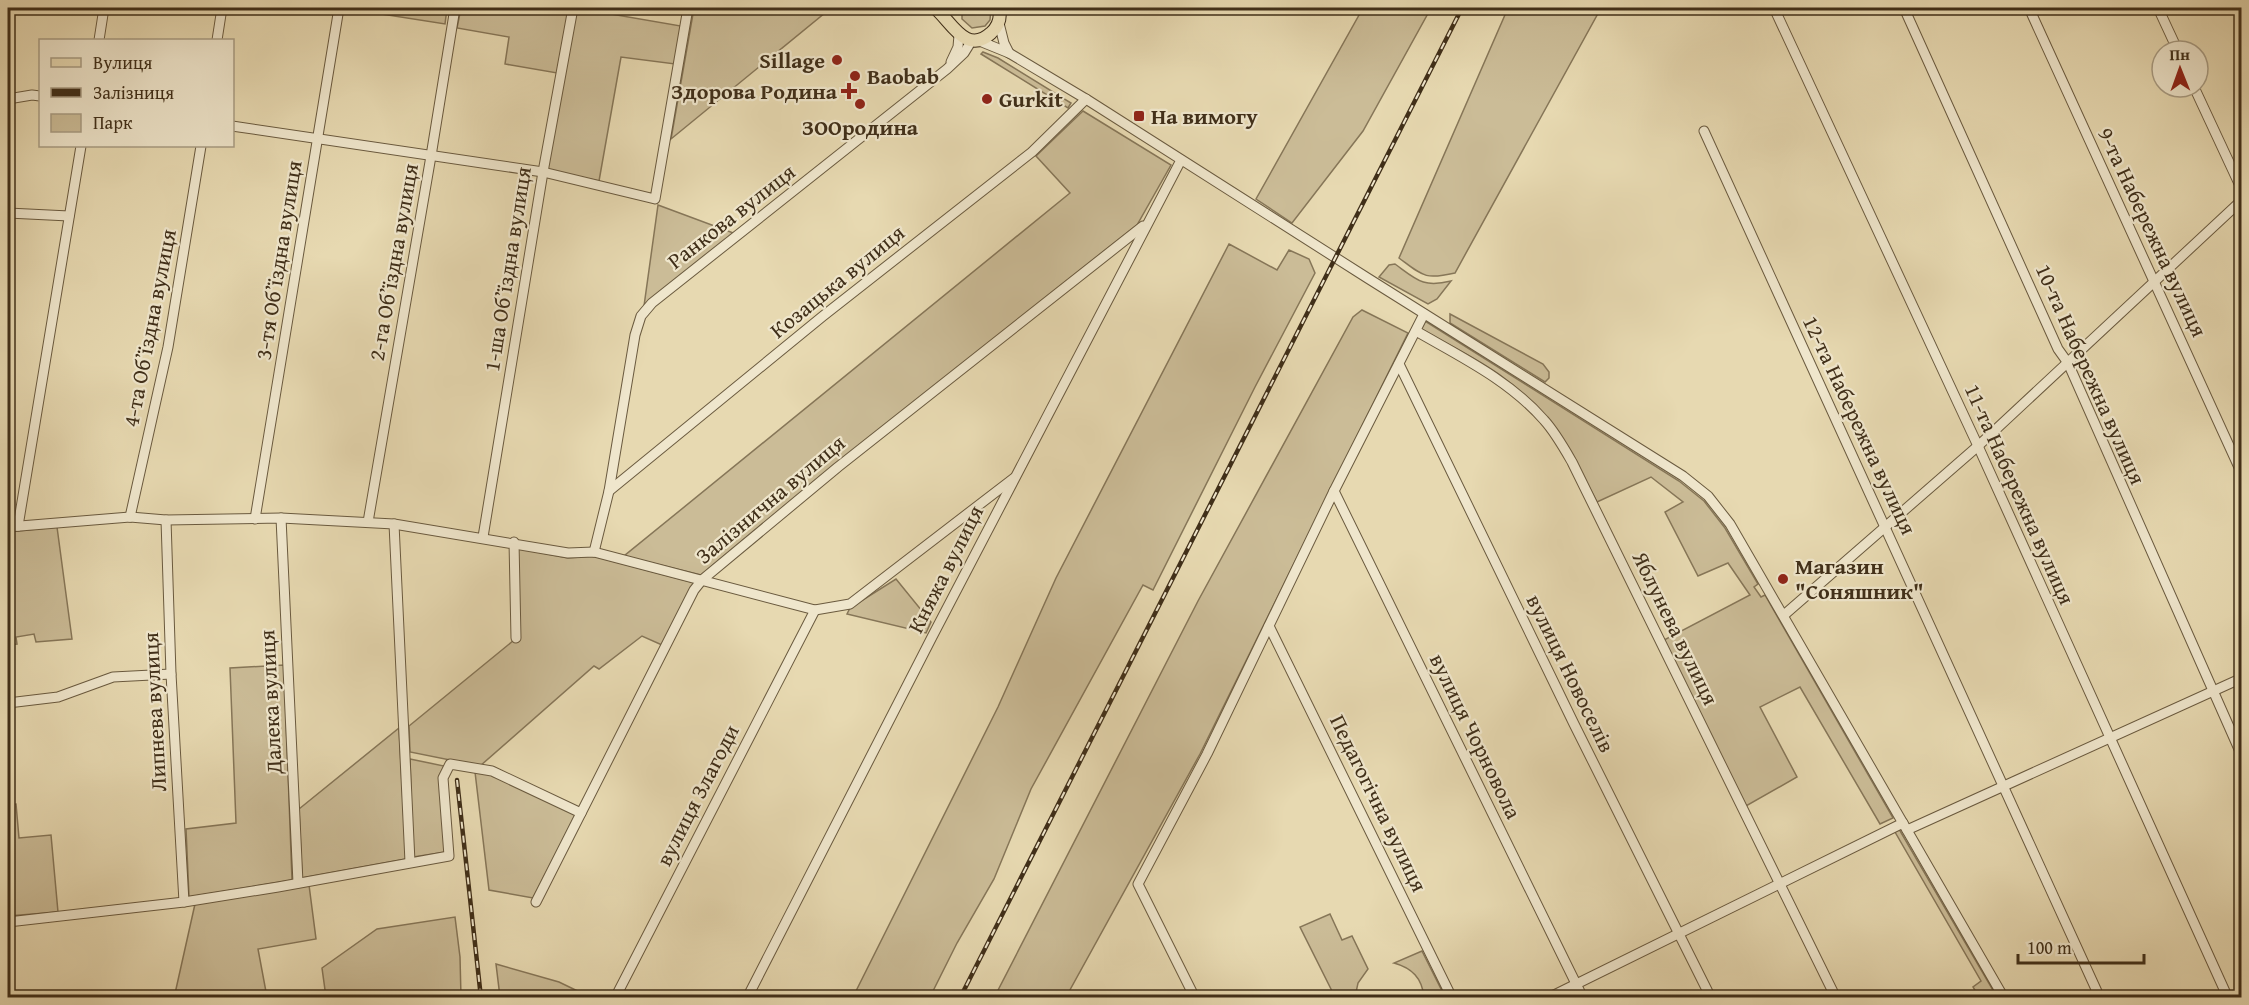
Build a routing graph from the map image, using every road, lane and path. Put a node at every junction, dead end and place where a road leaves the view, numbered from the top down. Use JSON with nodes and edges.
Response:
{"nodes":[{"id":1,"x":104,"y":8,"type":"edge"},
{"id":2,"x":222,"y":8,"type":"edge"},
{"id":3,"x":339,"y":8,"type":"edge"},
{"id":4,"x":455,"y":8,"type":"edge"},
{"id":5,"x":573,"y":8,"type":"edge"},
{"id":6,"x":688,"y":8,"type":"edge"},
{"id":7,"x":935,"y":8,"type":"edge"},
{"id":8,"x":949,"y":8,"type":"edge"},
{"id":9,"x":1774,"y":8,"type":"edge"},
{"id":10,"x":1904,"y":8,"type":"edge"},
{"id":11,"x":2029,"y":8,"type":"edge"},
{"id":12,"x":2158,"y":8,"type":"edge"},
{"id":13,"x":1001,"y":13,"type":"edge"},
{"id":14,"x":950,"y":23,"type":"junction"},
{"id":15,"x":958,"y":35,"type":"junction"},
{"id":16,"x":99,"y":39,"type":"edge"},
{"id":17,"x":217,"y":39,"type":"edge"},
{"id":18,"x":2172,"y":39,"type":"edge"},
{"id":19,"x":975,"y":40,"type":"junction"},
{"id":20,"x":1009,"y":53,"type":"junction"},
{"id":21,"x":947,"y":69,"type":"junction"},
{"id":22,"x":39,"y":96,"type":"edge"},
{"id":23,"x":8,"y":99,"type":"edge"},
{"id":24,"x":1086,"y":99,"type":"junction"},
{"id":25,"x":2199,"y":99,"type":"edge"},
{"id":26,"x":234,"y":126,"type":"edge"},
{"id":27,"x":1704,"y":131,"type":"dead end"},
{"id":28,"x":318,"y":137,"type":"junction"},
{"id":29,"x":81,"y":147,"type":"edge"},
{"id":30,"x":201,"y":147,"type":"edge"},
{"id":31,"x":431,"y":156,"type":"junction"},
{"id":32,"x":1181,"y":160,"type":"junction"},
{"id":33,"x":543,"y":172,"type":"junction"},
{"id":34,"x":2241,"y":190,"type":"edge"},
{"id":35,"x":2241,"y":200,"type":"edge"},
{"id":36,"x":8,"y":213,"type":"edge"},
{"id":37,"x":69,"y":216,"type":"junction"},
{"id":38,"x":1146,"y":223,"type":"junction"},
{"id":39,"x":2155,"y":281,"type":"junction"},
{"id":40,"x":1424,"y":314,"type":"junction"},
{"id":41,"x":1416,"y":331,"type":"junction"},
{"id":42,"x":2068,"y":363,"type":"junction"},
{"id":43,"x":1399,"y":364,"type":"junction"},
{"id":44,"x":1978,"y":446,"type":"junction"},
{"id":45,"x":2241,"y":474,"type":"edge"},
{"id":46,"x":1014,"y":478,"type":"junction"},
{"id":47,"x":1334,"y":491,"type":"junction"},
{"id":48,"x":609,"y":492,"type":"junction"},
{"id":49,"x":130,"y":517,"type":"junction"},
{"id":50,"x":282,"y":518,"type":"junction"},
{"id":51,"x":255,"y":519,"type":"junction"},
{"id":52,"x":166,"y":520,"type":"junction"},
{"id":53,"x":368,"y":522,"type":"junction"},
{"id":54,"x":394,"y":524,"type":"junction"},
{"id":55,"x":1885,"y":525,"type":"junction"},
{"id":56,"x":13,"y":526,"type":"edge"},
{"id":57,"x":483,"y":537,"type":"junction"},
{"id":58,"x":514,"y":542,"type":"junction"},
{"id":59,"x":594,"y":552,"type":"junction"},
{"id":60,"x":702,"y":580,"type":"junction"},
{"id":61,"x":815,"y":610,"type":"junction"},
{"id":62,"x":1784,"y":615,"type":"junction"},
{"id":63,"x":1269,"y":626,"type":"junction"},
{"id":64,"x":516,"y":638,"type":"dead end"},
{"id":65,"x":171,"y":674,"type":"junction"},
{"id":66,"x":2241,"y":678,"type":"edge"},
{"id":67,"x":2212,"y":691,"type":"junction"},
{"id":68,"x":8,"y":703,"type":"edge"},
{"id":69,"x":2109,"y":738,"type":"junction"},
{"id":70,"x":2241,"y":756,"type":"edge"},
{"id":71,"x":2003,"y":786,"type":"junction"},
{"id":72,"x":581,"y":813,"type":"junction"},
{"id":73,"x":1905,"y":826,"type":"junction"},
{"id":74,"x":410,"y":862,"type":"junction"},
{"id":75,"x":298,"y":883,"type":"junction"},
{"id":76,"x":1779,"y":883,"type":"junction"},
{"id":77,"x":184,"y":902,"type":"junction"},
{"id":78,"x":536,"y":902,"type":"dead end"},
{"id":79,"x":8,"y":922,"type":"edge"},
{"id":80,"x":1677,"y":932,"type":"junction"},
{"id":81,"x":1576,"y":983,"type":"junction"},
{"id":82,"x":615,"y":998,"type":"edge"},
{"id":83,"x":747,"y":998,"type":"edge"},
{"id":84,"x":1195,"y":998,"type":"edge"},
{"id":85,"x":1452,"y":998,"type":"edge"},
{"id":86,"x":1548,"y":998,"type":"edge"},
{"id":87,"x":1583,"y":998,"type":"edge"},
{"id":88,"x":1711,"y":998,"type":"edge"},
{"id":89,"x":1836,"y":998,"type":"edge"},
{"id":90,"x":2004,"y":998,"type":"edge"},
{"id":91,"x":2100,"y":998,"type":"edge"},
{"id":92,"x":2228,"y":998,"type":"edge"}],
"edges":[{"from":1,"to":16,"type":"street"},
{"from":2,"to":17,"type":"street"},
{"from":3,"to":28,"type":"street","name":"3-тя Обʼїздна вулиця"},
{"from":4,"to":31,"type":"street","name":"2-га Обʼїздна вулиця"},
{"from":5,"to":33,"type":"street","name":"1-ша Обʼїздна вулиця"},
{"from":6,"to":33,"type":"street"},
{"from":7,"to":14,"type":"main road"},
{"from":8,"to":14,"type":"main road"},
{"from":9,"to":44,"type":"street","name":"11-та Набережна вулиця"},
{"from":10,"to":42,"type":"street","name":"10-та Набережна вулиця"},
{"from":11,"to":39,"type":"street","name":"9-та Набережна вулиця"},
{"from":12,"to":18,"type":"street"},
{"from":13,"to":19,"type":"main road"},
{"from":13,"to":20,"type":"street"},
{"from":14,"to":15,"type":"main road"},
{"from":15,"to":19,"type":"main road"},
{"from":15,"to":21,"type":"street","name":"Ранкова вулиця"},
{"from":19,"to":20,"type":"street"},
{"from":19,"to":21,"type":"street","name":"Ранкова вулиця"},
{"from":20,"to":24,"type":"street"},
{"from":21,"to":48,"type":"street","name":"Ранкова вулиця"},
{"from":22,"to":23,"type":"street"},
{"from":24,"to":32,"type":"street"},
{"from":24,"to":48,"type":"street","name":"Козацька вулиця"},
{"from":25,"to":34,"type":"street"},
{"from":26,"to":28,"type":"street"},
{"from":27,"to":55,"type":"street","name":"12-та Набережна вулиця"},
{"from":28,"to":31,"type":"street"},
{"from":28,"to":51,"type":"street","name":"3-тя Обʼїздна вулиця"},
{"from":29,"to":37,"type":"street"},
{"from":30,"to":49,"type":"street","name":"4-та Обʼїздна вулиця"},
{"from":31,"to":33,"type":"street"},
{"from":31,"to":53,"type":"street","name":"2-га Обʼїздна вулиця"},
{"from":32,"to":38,"type":"street","name":"Княжа вулиця"},
{"from":32,"to":40,"type":"street"},
{"from":33,"to":57,"type":"street","name":"1-ша Обʼїздна вулиця"},
{"from":35,"to":39,"type":"street"},
{"from":36,"to":37,"type":"street"},
{"from":37,"to":56,"type":"street"},
{"from":38,"to":46,"type":"street","name":"Княжа вулиця"},
{"from":38,"to":60,"type":"street","name":"Залізнична вулиця"},
{"from":39,"to":42,"type":"street"},
{"from":39,"to":45,"type":"street","name":"9-та Набережна вулиця"},
{"from":40,"to":41,"type":"street"},
{"from":40,"to":62,"type":"street"},
{"from":41,"to":43,"type":"street"},
{"from":41,"to":76,"type":"street","name":"Яблунева вулиця"},
{"from":42,"to":44,"type":"street"},
{"from":42,"to":67,"type":"street","name":"10-та Набережна вулиця"},
{"from":43,"to":47,"type":"street"},
{"from":43,"to":80,"type":"street","name":"вулиця Новоселів"},
{"from":44,"to":55,"type":"street"},
{"from":44,"to":69,"type":"street","name":"11-та Набережна вулиця"},
{"from":46,"to":61,"type":"street"},
{"from":46,"to":83,"type":"street","name":"Княжа вулиця"},
{"from":47,"to":63,"type":"street"},
{"from":47,"to":81,"type":"street","name":"вулиця Чорновола"},
{"from":48,"to":59,"type":"street"},
{"from":49,"to":52,"type":"street"},
{"from":49,"to":56,"type":"street"},
{"from":50,"to":51,"type":"street"},
{"from":50,"to":53,"type":"street"},
{"from":50,"to":75,"type":"street","name":"Далека вулиця"},
{"from":51,"to":52,"type":"street"},
{"from":52,"to":65,"type":"street","name":"Липнева вулиця"},
{"from":53,"to":54,"type":"street"},
{"from":54,"to":57,"type":"street"},
{"from":54,"to":74,"type":"street"},
{"from":55,"to":62,"type":"street"},
{"from":55,"to":71,"type":"street","name":"12-та Набережна вулиця"},
{"from":57,"to":58,"type":"street"},
{"from":58,"to":59,"type":"street"},
{"from":58,"to":64,"type":"street"},
{"from":59,"to":60,"type":"street"},
{"from":60,"to":61,"type":"street"},
{"from":60,"to":72,"type":"street","name":"Залізнична вулиця"},
{"from":61,"to":82,"type":"street","name":"вулиця Злагоди"},
{"from":62,"to":73,"type":"street"},
{"from":63,"to":84,"type":"street"},
{"from":63,"to":85,"type":"street","name":"Педагогічна вулиця"},
{"from":65,"to":68,"type":"street"},
{"from":65,"to":77,"type":"street","name":"Липнева вулиця"},
{"from":66,"to":67,"type":"street"},
{"from":67,"to":69,"type":"street"},
{"from":67,"to":70,"type":"street","name":"10-та Набережна вулиця"},
{"from":69,"to":71,"type":"street"},
{"from":69,"to":92,"type":"street","name":"11-та Набережна вулиця"},
{"from":71,"to":73,"type":"street"},
{"from":71,"to":91,"type":"street","name":"12-та Набережна вулиця"},
{"from":72,"to":74,"type":"street"},
{"from":72,"to":78,"type":"street","name":"Залізнична вулиця"},
{"from":73,"to":76,"type":"street"},
{"from":73,"to":90,"type":"street"},
{"from":74,"to":75,"type":"street"},
{"from":75,"to":77,"type":"street"},
{"from":76,"to":80,"type":"street"},
{"from":76,"to":89,"type":"street","name":"Яблунева вулиця"},
{"from":77,"to":79,"type":"street"},
{"from":80,"to":81,"type":"street"},
{"from":80,"to":88,"type":"street","name":"вулиця Новоселів"},
{"from":81,"to":86,"type":"street"},
{"from":81,"to":87,"type":"street","name":"вулиця Чорновола"}]}
